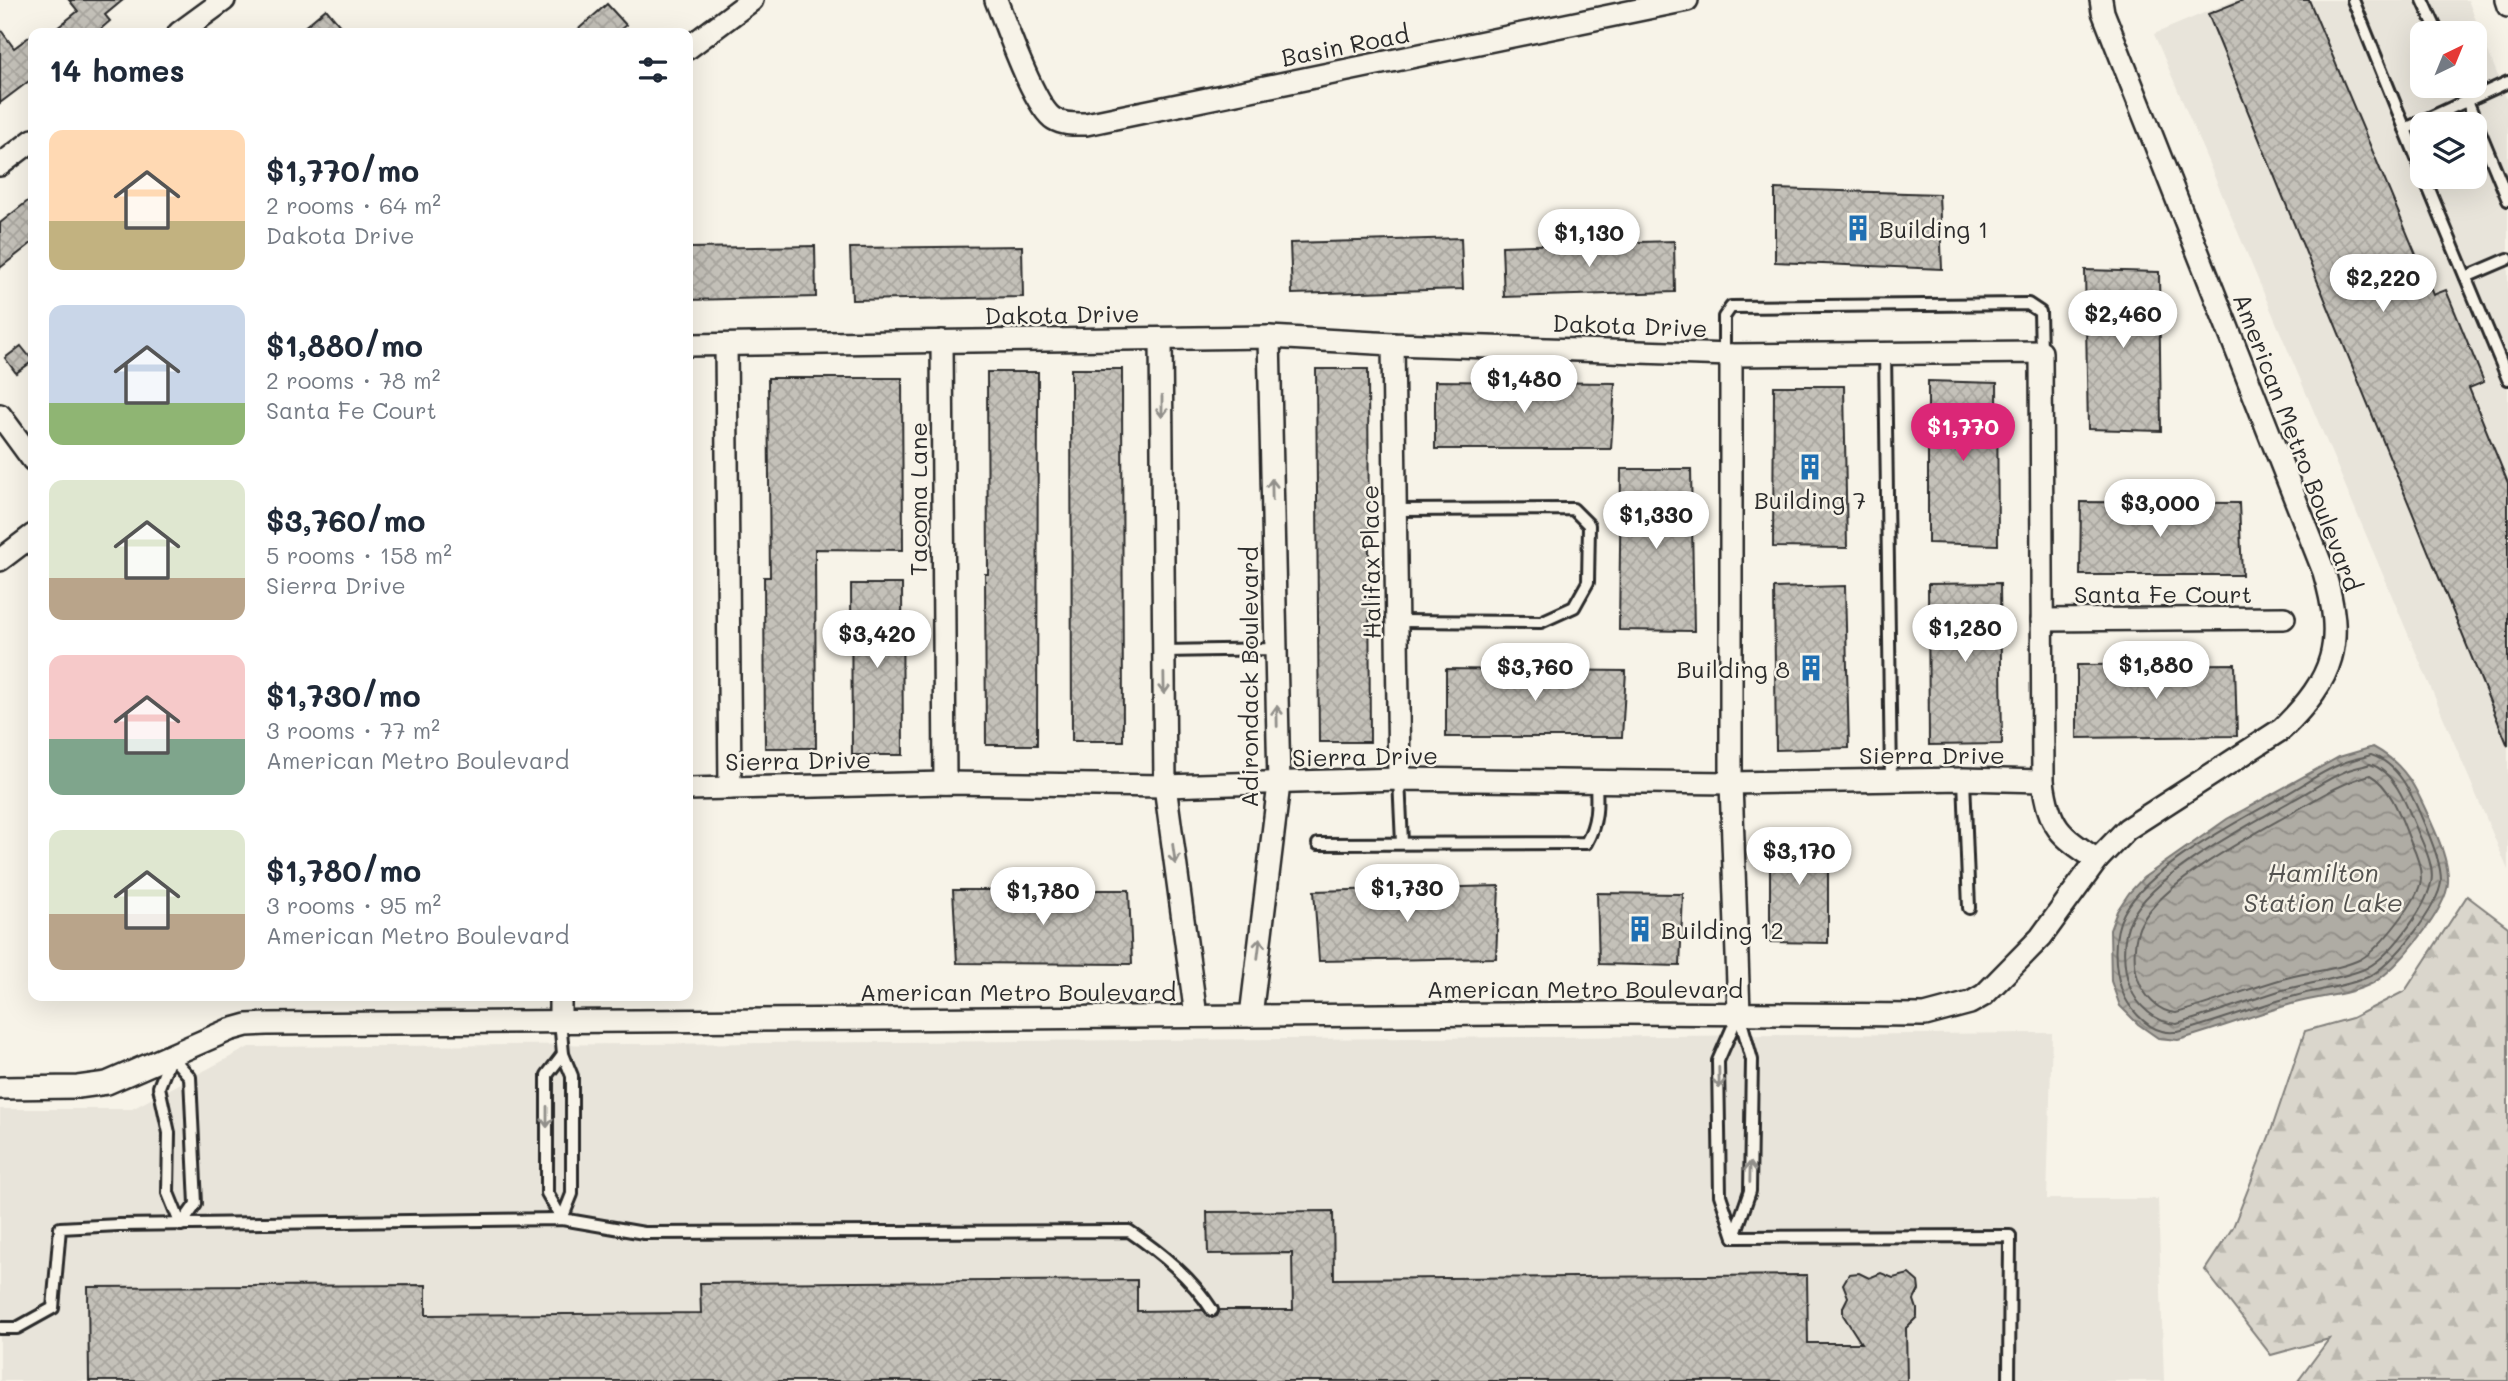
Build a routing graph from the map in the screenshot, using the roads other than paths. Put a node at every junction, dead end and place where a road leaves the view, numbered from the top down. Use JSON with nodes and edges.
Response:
{"nodes":[{"id":1,"x":224,"y":0,"type":"edge"},
{"id":2,"x":752,"y":0,"type":"edge"},
{"id":3,"x":996,"y":0,"type":"edge"},
{"id":4,"x":1687,"y":0,"type":"edge"},
{"id":5,"x":2101,"y":0,"type":"edge"},
{"id":6,"x":2353,"y":0,"type":"edge"},
{"id":7,"x":2423,"y":0,"type":"edge"},
{"id":8,"x":2505,"y":0,"type":"edge"},
{"id":9,"x":2508,"y":6,"type":"edge"},
{"id":10,"x":2433,"y":21,"type":"edge"},
{"id":11,"x":186,"y":28,"type":"edge"},
{"id":12,"x":693,"y":44,"type":"edge"},
{"id":13,"x":2508,"y":82,"type":"edge"},
{"id":14,"x":2467,"y":100,"type":"junction"},
{"id":15,"x":2405,"y":129,"type":"junction"},
{"id":16,"x":2410,"y":141,"type":"edge"},
{"id":17,"x":28,"y":144,"type":"edge"},
{"id":18,"x":0,"y":165,"type":"edge"},
{"id":19,"x":2429,"y":189,"type":"edge"},
{"id":20,"x":2508,"y":200,"type":"edge"},
{"id":21,"x":2508,"y":259,"type":"edge"},
{"id":22,"x":2466,"y":276,"type":"junction"},
{"id":23,"x":1269,"y":337,"type":"junction"},
{"id":24,"x":1161,"y":339,"type":"junction"},
{"id":25,"x":942,"y":341,"type":"junction"},
{"id":26,"x":1393,"y":344,"type":"junction"},
{"id":27,"x":693,"y":345,"type":"edge"},
{"id":28,"x":726,"y":345,"type":"junction"},
{"id":29,"x":1885,"y":352,"type":"junction"},
{"id":30,"x":2040,"y":352,"type":"junction"},
{"id":31,"x":1727,"y":354,"type":"junction"},
{"id":32,"x":2508,"y":379,"type":"edge"},
{"id":33,"x":0,"y":415,"type":"edge"},
{"id":34,"x":28,"y":453,"type":"edge"},
{"id":35,"x":1396,"y":510,"type":"junction"},
{"id":36,"x":28,"y":539,"type":"edge"},
{"id":37,"x":0,"y":560,"type":"edge"},
{"id":38,"x":2284,"y":618,"type":"dead end"},
{"id":39,"x":2042,"y":620,"type":"junction"},
{"id":40,"x":1397,"y":621,"type":"junction"},
{"id":41,"x":1276,"y":649,"type":"junction"},
{"id":42,"x":1164,"y":651,"type":"junction"},
{"id":43,"x":1399,"y":779,"type":"junction"},
{"id":44,"x":1964,"y":779,"type":"junction"},
{"id":45,"x":1891,"y":780,"type":"junction"},
{"id":46,"x":1596,"y":781,"type":"junction"},
{"id":47,"x":2043,"y":781,"type":"junction"},
{"id":48,"x":945,"y":783,"type":"junction"},
{"id":49,"x":1731,"y":783,"type":"junction"},
{"id":50,"x":1279,"y":784,"type":"junction"},
{"id":51,"x":1165,"y":786,"type":"junction"},
{"id":52,"x":730,"y":788,"type":"junction"},
{"id":53,"x":693,"y":789,"type":"edge"},
{"id":54,"x":1402,"y":843,"type":"junction"},
{"id":55,"x":1318,"y":844,"type":"dead end"},
{"id":56,"x":2097,"y":860,"type":"junction"},
{"id":57,"x":1969,"y":908,"type":"dead end"},
{"id":58,"x":561,"y":1001,"type":"edge"},
{"id":59,"x":1739,"y":1013,"type":"junction"},
{"id":60,"x":1196,"y":1016,"type":"junction"},
{"id":61,"x":1251,"y":1016,"type":"junction"},
{"id":62,"x":560,"y":1020,"type":"junction"},
{"id":63,"x":563,"y":1054,"type":"junction"},
{"id":64,"x":171,"y":1056,"type":"junction"},
{"id":65,"x":0,"y":1088,"type":"edge"},
{"id":66,"x":562,"y":1219,"type":"junction"},
{"id":67,"x":181,"y":1225,"type":"junction"},
{"id":68,"x":1734,"y":1237,"type":"junction"},
{"id":69,"x":1212,"y":1310,"type":"dead end"},
{"id":70,"x":0,"y":1328,"type":"edge"},
{"id":71,"x":2009,"y":1381,"type":"edge"}],
"edges":[{"from":1,"to":11,"type":"street"},
{"from":2,"to":12,"type":"street"},
{"from":3,"to":4,"type":"street","name":"Basin Road"},
{"from":5,"to":56,"type":"street","name":"American Metro Boulevard"},
{"from":6,"to":15,"type":"lane"},
{"from":7,"to":10,"type":"lane"},
{"from":8,"to":9,"type":"street"},
{"from":13,"to":14,"type":"lane"},
{"from":14,"to":15,"type":"lane"},
{"from":14,"to":20,"type":"lane"},
{"from":15,"to":16,"type":"lane"},
{"from":17,"to":18,"type":"street"},
{"from":19,"to":22,"type":"lane"},
{"from":21,"to":22,"type":"lane"},
{"from":22,"to":32,"type":"lane"},
{"from":23,"to":24,"type":"street","name":"Dakota Drive"},
{"from":23,"to":26,"type":"street","name":"Dakota Drive"},
{"from":41,"to":23,"type":"street","name":"Adirondack Boulevard","one_way":true},
{"from":24,"to":25,"type":"street","name":"Dakota Drive"},
{"from":24,"to":42,"type":"street","one_way":true},
{"from":25,"to":28,"type":"street","name":"Dakota Drive"},
{"from":25,"to":48,"type":"street","name":"Tacoma Lane"},
{"from":26,"to":31,"type":"street","name":"Dakota Drive"},
{"from":26,"to":35,"type":"street","name":"Halifax Place"},
{"from":27,"to":28,"type":"street","name":"Dakota Drive"},
{"from":28,"to":52,"type":"street"},
{"from":29,"to":30,"type":"street","name":"Dakota Drive"},
{"from":29,"to":31,"type":"street","name":"Dakota Drive"},
{"from":29,"to":45,"type":"lane"},
{"from":30,"to":31,"type":"lane"},
{"from":30,"to":39,"type":"street"},
{"from":31,"to":49,"type":"street"},
{"from":33,"to":34,"type":"street"},
{"from":35,"to":40,"type":"street","name":"Halifax Place"},
{"from":35,"to":40,"type":"lane"},
{"from":36,"to":37,"type":"street"},
{"from":38,"to":39,"type":"street","name":"Santa Fe Court"},
{"from":39,"to":47,"type":"street"},
{"from":40,"to":43,"type":"street","name":"Halifax Place"},
{"from":41,"to":42,"type":"lane"},
{"from":50,"to":41,"type":"street","name":"Adirondack Boulevard","one_way":true},
{"from":42,"to":51,"type":"street","one_way":true},
{"from":43,"to":46,"type":"street","name":"Sierra Drive"},
{"from":43,"to":50,"type":"street","name":"Sierra Drive"},
{"from":43,"to":54,"type":"lane"},
{"from":44,"to":45,"type":"street","name":"Sierra Drive"},
{"from":44,"to":47,"type":"street","name":"Sierra Drive"},
{"from":44,"to":57,"type":"lane"},
{"from":45,"to":49,"type":"street","name":"Sierra Drive"},
{"from":46,"to":49,"type":"street","name":"Sierra Drive"},
{"from":46,"to":54,"type":"lane"},
{"from":47,"to":56,"type":"street"},
{"from":48,"to":51,"type":"street","name":"Sierra Drive"},
{"from":48,"to":52,"type":"street","name":"Sierra Drive"},
{"from":49,"to":59,"type":"street"},
{"from":50,"to":51,"type":"street","name":"Sierra Drive"},
{"from":61,"to":50,"type":"street","name":"Adirondack Boulevard","one_way":true},
{"from":51,"to":60,"type":"street","one_way":true},
{"from":52,"to":53,"type":"street","name":"Sierra Drive"},
{"from":54,"to":55,"type":"lane"},
{"from":56,"to":59,"type":"street","name":"American Metro Boulevard"},
{"from":58,"to":62,"type":"street"},
{"from":59,"to":61,"type":"street","name":"American Metro Boulevard"},
{"from":68,"to":59,"type":"lane","one_way":true},
{"from":59,"to":68,"type":"lane","one_way":true},
{"from":60,"to":61,"type":"street","name":"American Metro Boulevard"},
{"from":60,"to":62,"type":"street","name":"American Metro Boulevard"},
{"from":62,"to":63,"type":"lane"},
{"from":62,"to":64,"type":"street","name":"American Metro Boulevard"},
{"from":63,"to":66,"type":"lane"},
{"from":63,"to":66,"type":"lane","one_way":true},
{"from":64,"to":65,"type":"street","name":"American Metro Boulevard"},
{"from":64,"to":67,"type":"lane"},
{"from":64,"to":67,"type":"lane"},
{"from":66,"to":67,"type":"lane"},
{"from":66,"to":69,"type":"lane"},
{"from":67,"to":70,"type":"lane"},
{"from":68,"to":71,"type":"lane"}]}
